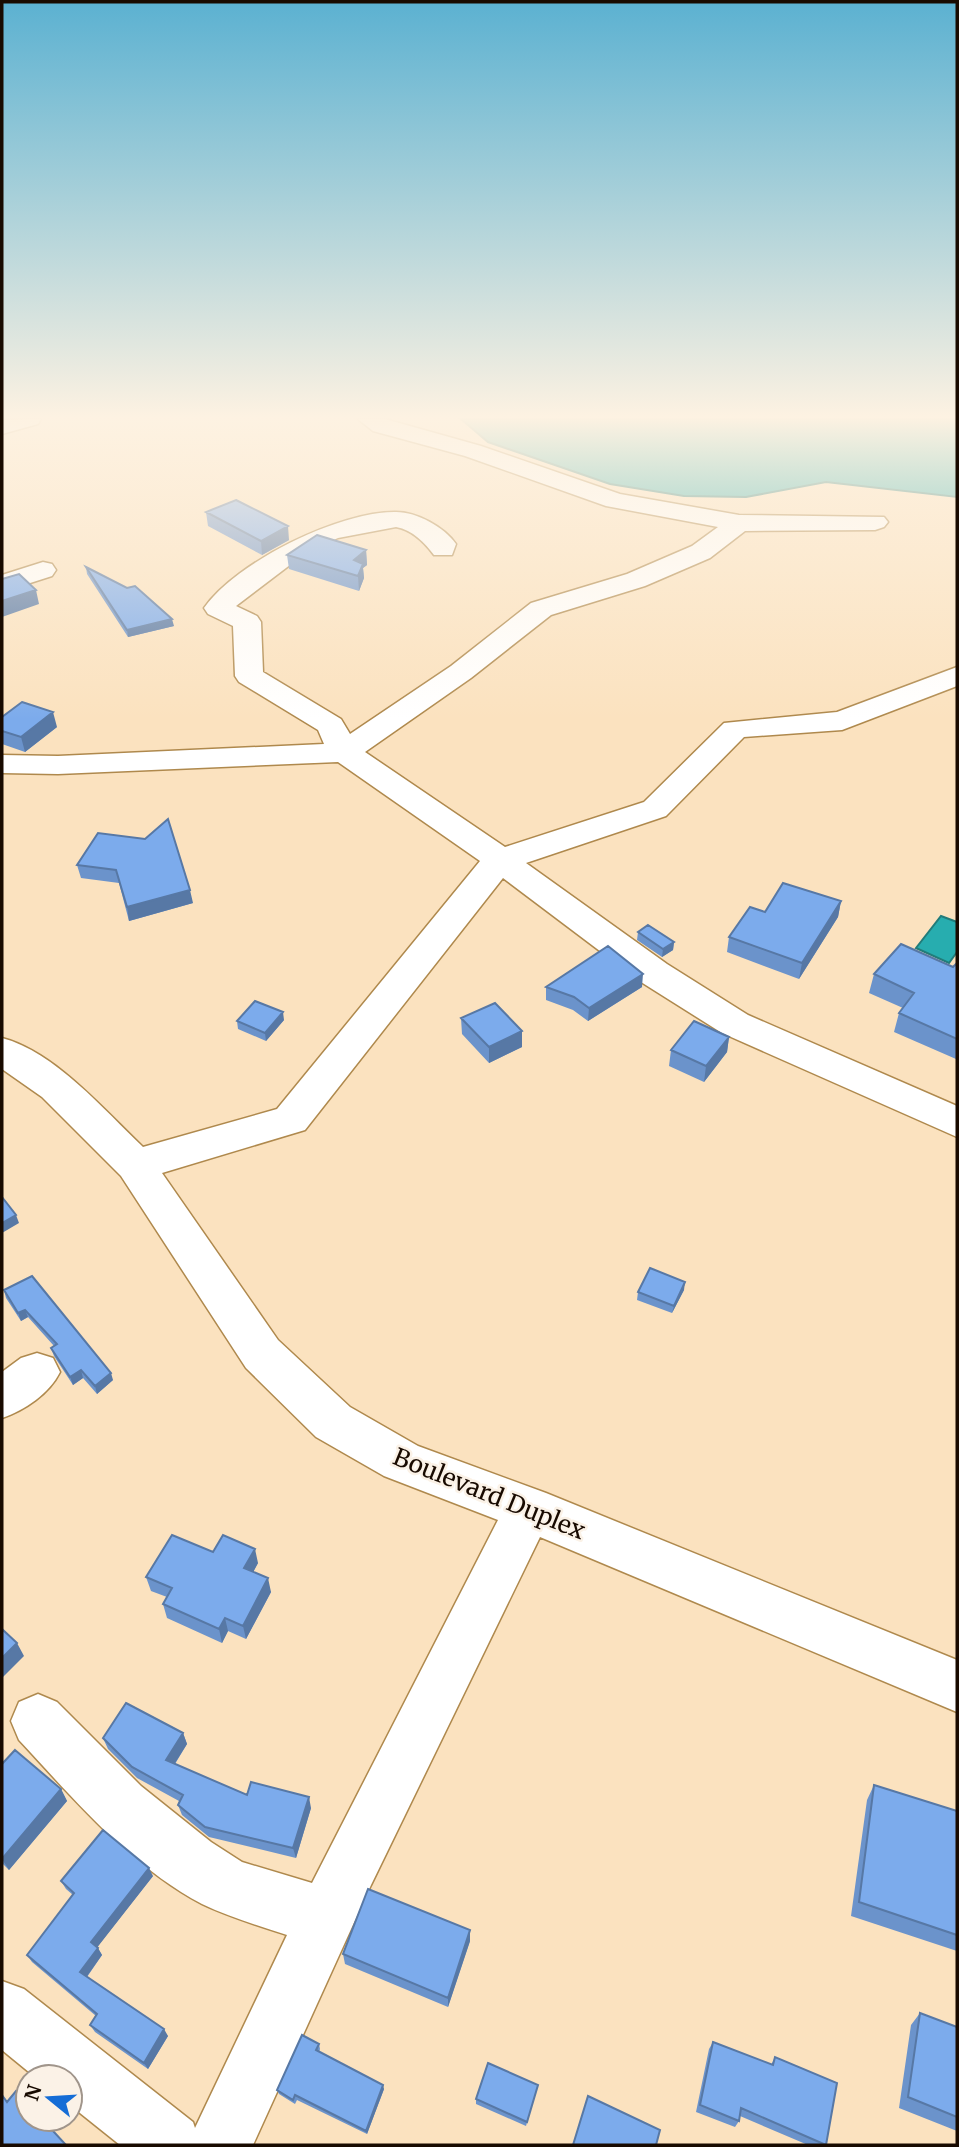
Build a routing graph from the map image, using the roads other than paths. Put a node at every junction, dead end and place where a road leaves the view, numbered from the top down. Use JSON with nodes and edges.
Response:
{"nodes":[{"id":1,"x":395,"y":519,"type":"edge"},
{"id":2,"x":397,"y":519,"type":"edge"},
{"id":3,"x":718,"y":519,"type":"edge"},
{"id":4,"x":875,"y":522,"type":"dead end"},
{"id":5,"x":739,"y":523,"type":"junction"},
{"id":6,"x":443,"y":550,"type":"dead end"},
{"id":7,"x":43,"y":570,"type":"dead end"},
{"id":8,"x":2,"y":584,"type":"edge"},
{"id":9,"x":957,"y":676,"type":"edge"},
{"id":10,"x":344,"y":752,"type":"junction"},
{"id":11,"x":2,"y":764,"type":"edge"},
{"id":12,"x":499,"y":860,"type":"junction"},
{"id":13,"x":2,"y":1051,"type":"edge"},
{"id":14,"x":957,"y":1122,"type":"edge"},
{"id":15,"x":135,"y":1165,"type":"junction"},
{"id":16,"x":528,"y":1509,"type":"junction"},
{"id":17,"x":957,"y":1686,"type":"edge"},
{"id":18,"x":38,"y":1721,"type":"dead end"},
{"id":19,"x":327,"y":1917,"type":"junction"},
{"id":20,"x":2,"y":2011,"type":"edge"},
{"id":21,"x":170,"y":2145,"type":"edge"},
{"id":22,"x":220,"y":2145,"type":"edge"}],
"edges":[{"from":1,"to":10,"type":"street"},
{"from":2,"to":6,"type":"street"},
{"from":3,"to":5,"type":"street"},
{"from":4,"to":5,"type":"street"},
{"from":5,"to":10,"type":"street"},
{"from":7,"to":8,"type":"street"},
{"from":9,"to":12,"type":"street"},
{"from":10,"to":11,"type":"street"},
{"from":10,"to":12,"type":"street"},
{"from":12,"to":14,"type":"street"},
{"from":12,"to":15,"type":"street"},
{"from":13,"to":15,"type":"street","name":"Boulevard Duplex"},
{"from":15,"to":16,"type":"street","name":"Boulevard Duplex"},
{"from":16,"to":17,"type":"street","name":"Boulevard Duplex"},
{"from":16,"to":19,"type":"street"},
{"from":18,"to":19,"type":"street"},
{"from":19,"to":22,"type":"street"},
{"from":20,"to":21,"type":"street"}]}
